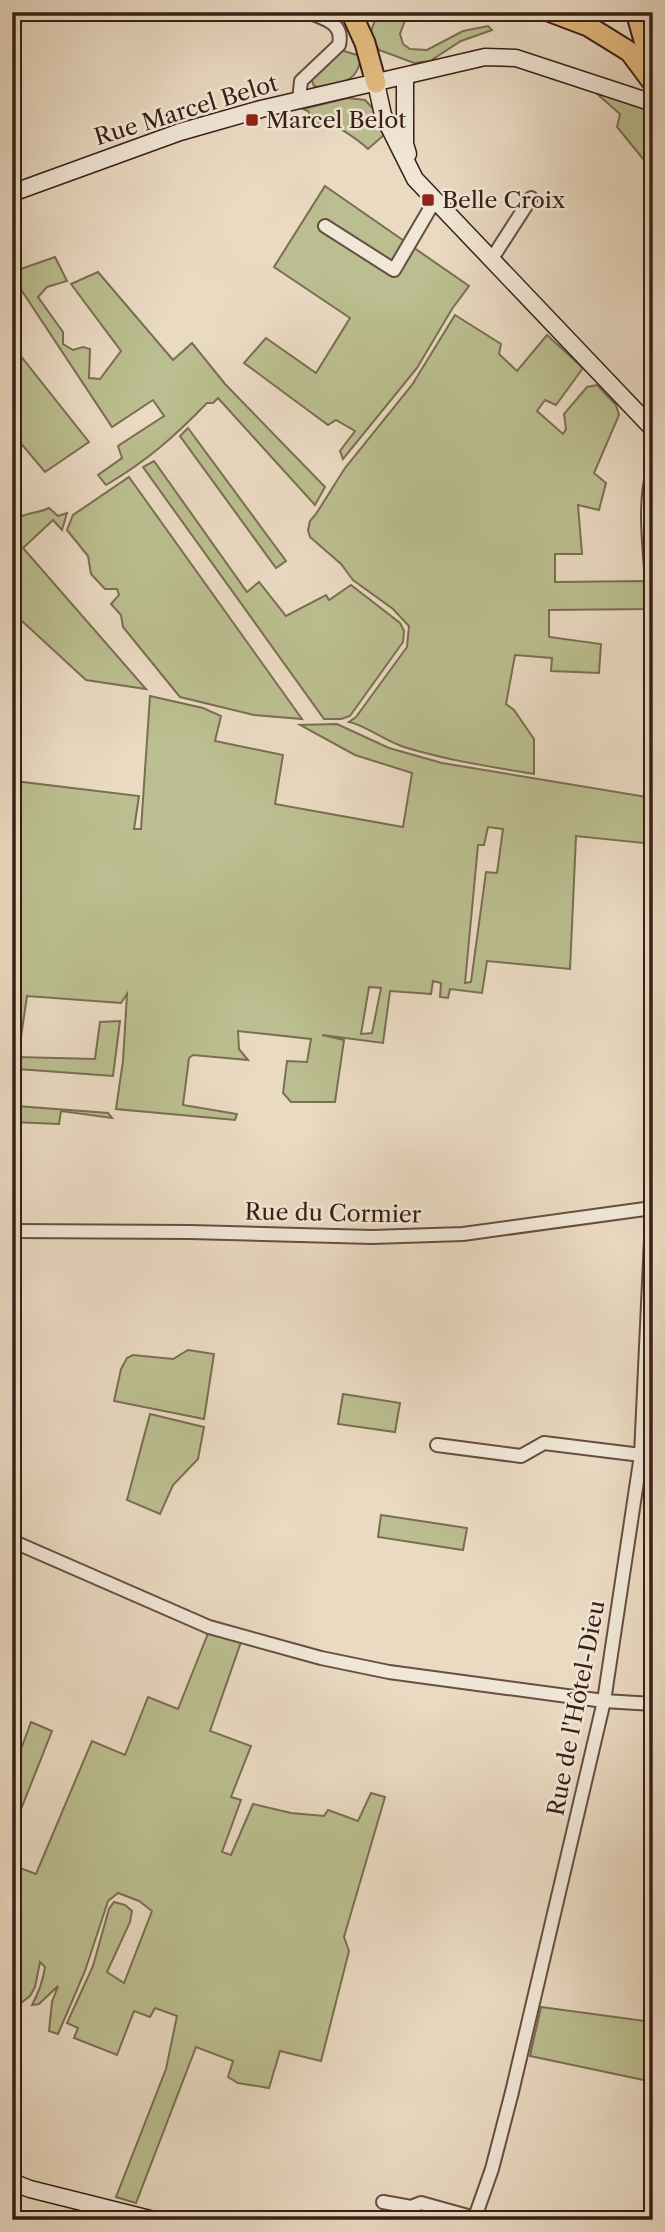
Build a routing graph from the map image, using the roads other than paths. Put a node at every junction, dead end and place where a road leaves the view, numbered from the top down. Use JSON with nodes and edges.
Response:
{"nodes":[{"id":1,"x":308,"y":12,"type":"edge"},
{"id":2,"x":351,"y":12,"type":"edge"},
{"id":3,"x":551,"y":12,"type":"edge"},
{"id":4,"x":636,"y":12,"type":"edge"},
{"id":5,"x":653,"y":72,"type":"edge"},
{"id":6,"x":405,"y":77,"type":"junction"},
{"id":7,"x":653,"y":83,"type":"edge"},
{"id":8,"x":367,"y":85,"type":"junction"},
{"id":9,"x":299,"y":100,"type":"junction"},
{"id":10,"x":653,"y":103,"type":"edge"},
{"id":11,"x":415,"y":179,"type":"junction"},
{"id":12,"x":12,"y":193,"type":"edge"},
{"id":13,"x":531,"y":198,"type":"dead end"},
{"id":14,"x":435,"y":200,"type":"junction"},
{"id":15,"x":325,"y":226,"type":"dead end"},
{"id":16,"x":491,"y":260,"type":"junction"},
{"id":17,"x":653,"y":429,"type":"edge"},
{"id":18,"x":653,"y":473,"type":"edge"},
{"id":19,"x":653,"y":594,"type":"edge"},
{"id":20,"x":653,"y":1196,"type":"edge"},
{"id":21,"x":653,"y":1203,"type":"edge"},
{"id":22,"x":652,"y":1208,"type":"edge"},
{"id":23,"x":12,"y":1231,"type":"edge"},
{"id":24,"x":437,"y":1446,"type":"dead end"},
{"id":25,"x":641,"y":1455,"type":"junction"},
{"id":26,"x":12,"y":1541,"type":"edge"},
{"id":27,"x":604,"y":1701,"type":"junction"},
{"id":28,"x":653,"y":1704,"type":"edge"},
{"id":29,"x":12,"y":2182,"type":"edge"},
{"id":30,"x":383,"y":2202,"type":"dead end"},
{"id":31,"x":475,"y":2219,"type":"edge"},
{"id":32,"x":154,"y":2220,"type":"edge"}],
"edges":[{"from":1,"to":9,"type":"street"},
{"from":2,"to":8,"type":"main road"},
{"from":3,"to":7,"type":"main road"},
{"from":4,"to":5,"type":"main road"},
{"from":6,"to":8,"type":"main road","name":"Rue Marcel Belot"},
{"from":6,"to":10,"type":"main road","name":"Rue Marcel Belot"},
{"from":6,"to":11,"type":"main road"},
{"from":8,"to":9,"type":"main road","name":"Rue Marcel Belot"},
{"from":8,"to":11,"type":"main road"},
{"from":9,"to":12,"type":"main road","name":"Rue Marcel Belot"},
{"from":11,"to":14,"type":"main road"},
{"from":13,"to":16,"type":"street"},
{"from":14,"to":15,"type":"street"},
{"from":14,"to":16,"type":"main road"},
{"from":16,"to":17,"type":"main road"},
{"from":18,"to":19,"type":"street"},
{"from":20,"to":21,"type":"street","name":"Rue de l'Hôtel-Dieu"},
{"from":21,"to":22,"type":"street","name":"Rue de l'Hôtel-Dieu"},
{"from":22,"to":23,"type":"street","name":"Rue du Cormier"},
{"from":22,"to":25,"type":"street","name":"Rue de l'Hôtel-Dieu"},
{"from":24,"to":25,"type":"street"},
{"from":25,"to":27,"type":"street","name":"Rue de l'Hôtel-Dieu"},
{"from":26,"to":27,"type":"street"},
{"from":27,"to":28,"type":"street"},
{"from":27,"to":31,"type":"street","name":"Rue de l'Hôtel-Dieu"},
{"from":29,"to":32,"type":"main road"},
{"from":30,"to":31,"type":"street","name":"Rue de l'Hôtel-Dieu"}]}
